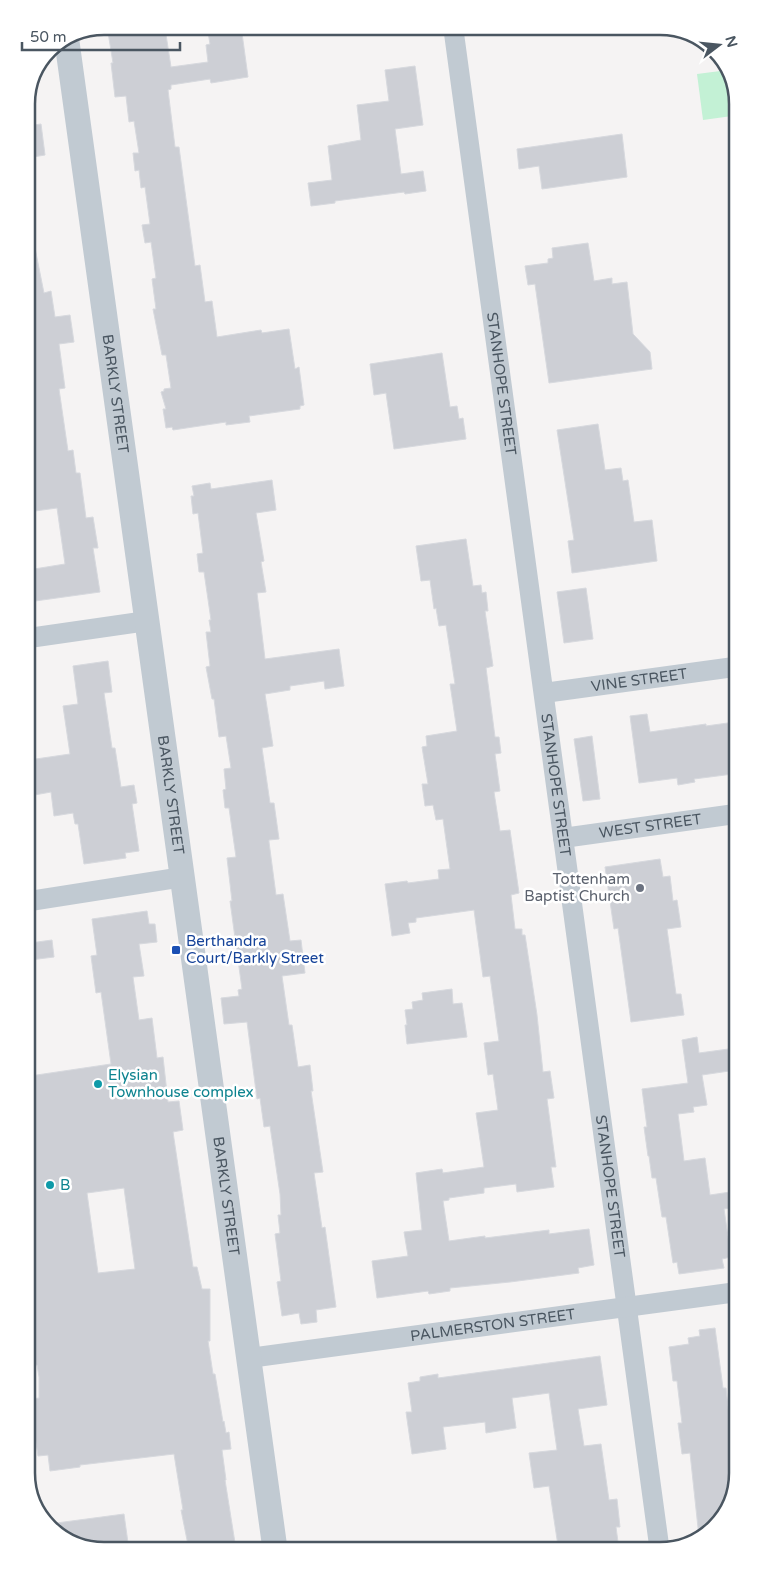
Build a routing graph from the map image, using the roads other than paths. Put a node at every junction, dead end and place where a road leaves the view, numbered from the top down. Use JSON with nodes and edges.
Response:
{"nodes":[{"id":1,"x":453,"y":35,"type":"edge"},
{"id":2,"x":68,"y":46,"type":"edge"},
{"id":3,"x":147,"y":621,"type":"junction"},
{"id":4,"x":35,"y":637,"type":"edge"},
{"id":5,"x":729,"y":668,"type":"edge"},
{"id":6,"x":544,"y":693,"type":"junction"},
{"id":7,"x":729,"y":815,"type":"edge"},
{"id":8,"x":563,"y":838,"type":"junction"},
{"id":9,"x":183,"y":877,"type":"junction"},
{"id":10,"x":35,"y":900,"type":"edge"},
{"id":11,"x":729,"y":1293,"type":"edge"},
{"id":12,"x":626,"y":1307,"type":"junction"},
{"id":13,"x":249,"y":1358,"type":"junction"},
{"id":14,"x":274,"y":1542,"type":"edge"},
{"id":15,"x":659,"y":1542,"type":"edge"}],
"edges":[{"from":1,"to":6,"type":"street","name":"STANHOPE STREET"},
{"from":2,"to":3,"type":"street","name":"BARKLY STREET"},
{"from":3,"to":4,"type":"street"},
{"from":3,"to":9,"type":"street","name":"BARKLY STREET"},
{"from":5,"to":6,"type":"street","name":"VINE STREET"},
{"from":6,"to":8,"type":"street","name":"STANHOPE STREET"},
{"from":7,"to":8,"type":"street","name":"WEST STREET"},
{"from":8,"to":12,"type":"street","name":"STANHOPE STREET"},
{"from":9,"to":10,"type":"street"},
{"from":9,"to":13,"type":"street","name":"BARKLY STREET"},
{"from":11,"to":12,"type":"street","name":"PALMERSTON STREET"},
{"from":12,"to":13,"type":"street","name":"PALMERSTON STREET"},
{"from":12,"to":15,"type":"street","name":"STANHOPE STREET"},
{"from":13,"to":14,"type":"street","name":"BARKLY STREET"}]}
